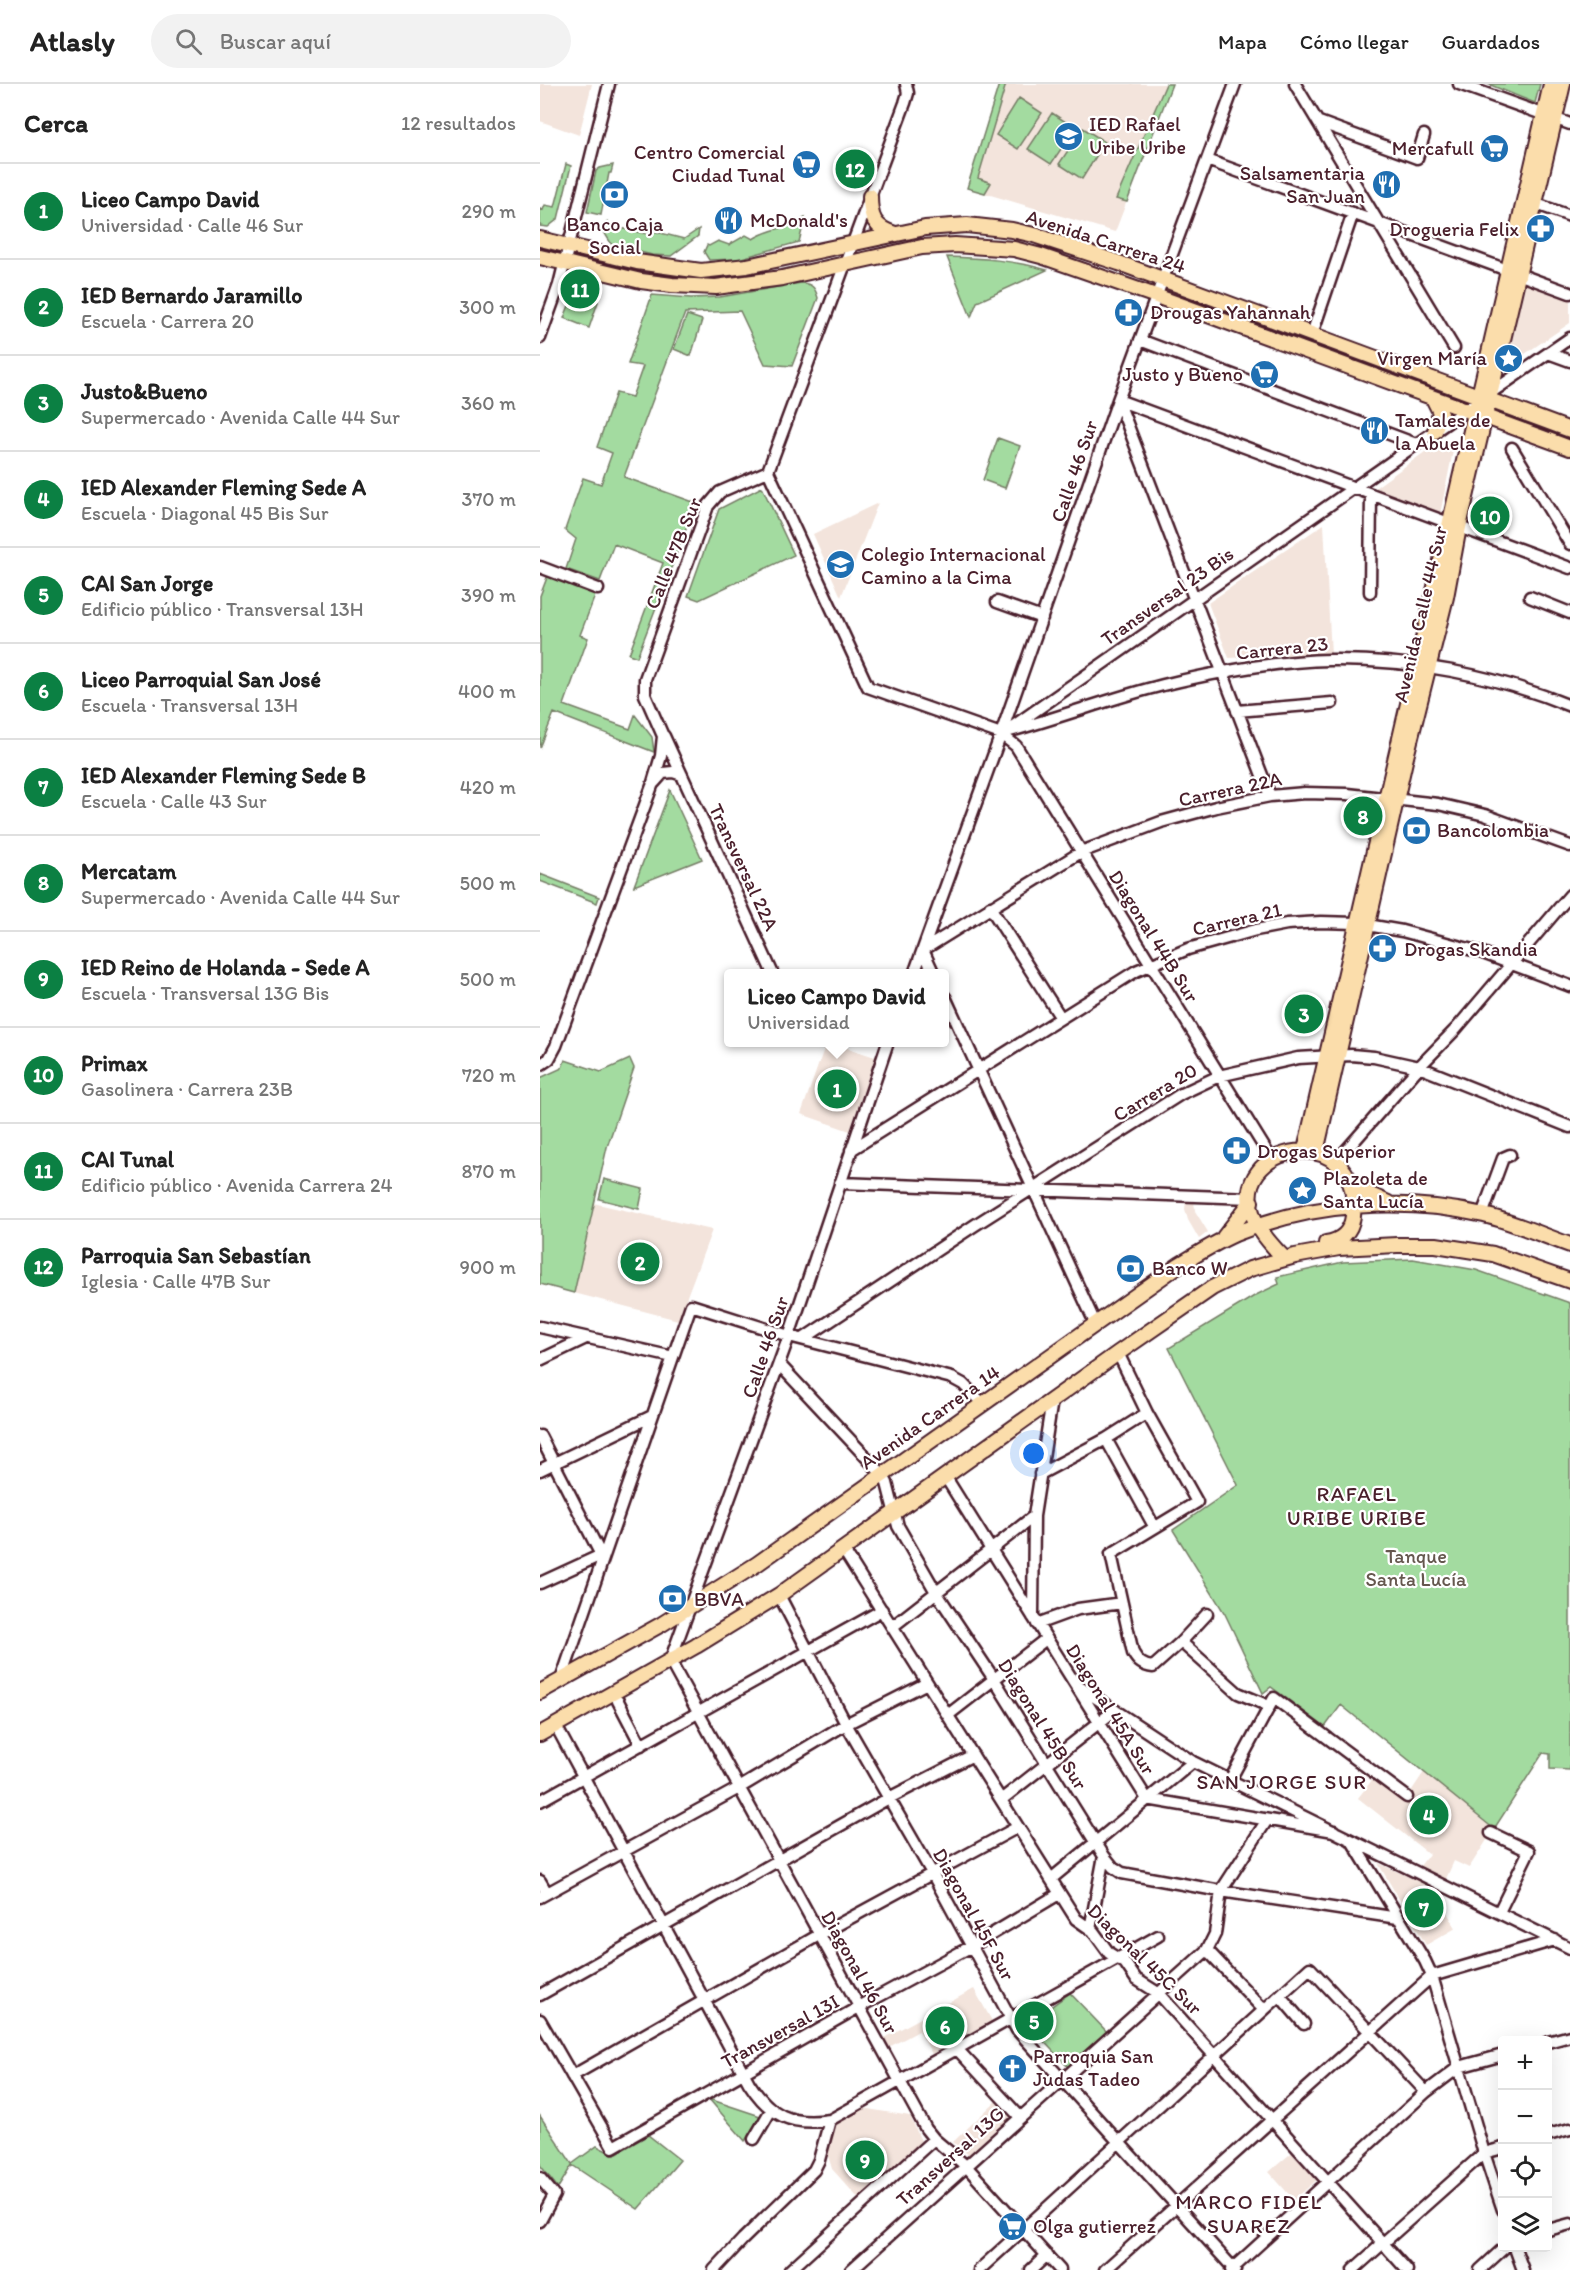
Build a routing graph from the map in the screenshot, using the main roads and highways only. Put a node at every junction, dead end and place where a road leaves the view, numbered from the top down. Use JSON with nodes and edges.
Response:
{"nodes":[{"id":1,"x":1551,"y":84,"type":"edge"},
{"id":2,"x":1563,"y":84,"type":"edge"},
{"id":3,"x":1550,"y":117,"type":"junction"},
{"id":4,"x":870,"y":196,"type":"road end"},
{"id":5,"x":896,"y":234,"type":"junction"},
{"id":6,"x":540,"y":239,"type":"edge"},
{"id":7,"x":540,"y":257,"type":"edge"},
{"id":8,"x":1433,"y":398,"type":"junction"},
{"id":9,"x":1480,"y":404,"type":"junction"},
{"id":10,"x":1570,"y":429,"type":"edge"},
{"id":11,"x":1434,"y":431,"type":"road end"},
{"id":12,"x":1570,"y":448,"type":"edge"},
{"id":13,"x":1311,"y":1151,"type":"junction"},
{"id":14,"x":1347,"y":1177,"type":"junction"},
{"id":15,"x":1251,"y":1200,"type":"junction"},
{"id":16,"x":1353,"y":1206,"type":"junction"},
{"id":17,"x":1396,"y":1206,"type":"junction"},
{"id":18,"x":1258,"y":1226,"type":"junction"},
{"id":19,"x":1221,"y":1241,"type":"junction"},
{"id":20,"x":1570,"y":1245,"type":"edge"},
{"id":21,"x":1282,"y":1256,"type":"junction"},
{"id":22,"x":1570,"y":1281,"type":"edge"},
{"id":23,"x":542,"y":1690,"type":"edge"},
{"id":24,"x":540,"y":1734,"type":"edge"}],
"edges":[{"from":1,"to":3,"type":"main road","name":"Avenida Calle 44 Sur"},
{"from":2,"to":3,"type":"main road","name":"Avenida Calle 44 Sur"},
{"from":3,"to":9,"type":"main road","name":"Avenida Calle 44 Sur"},
{"from":4,"to":5,"type":"main road"},
{"from":5,"to":6,"type":"main road","name":"Avenida Carrera 24"},
{"from":5,"to":9,"type":"main road","name":"Avenida Carrera 24"},
{"from":7,"to":8,"type":"main road","name":"Avenida Carrera 24"},
{"from":8,"to":9,"type":"main road","name":"Avenida Carrera 24"},
{"from":8,"to":11,"type":"main road"},
{"from":9,"to":10,"type":"main road","name":"Avenida Carrera 24"},
{"from":9,"to":12,"type":"main road","name":"Avenida Carrera 24"},
{"from":9,"to":13,"type":"main road","name":"Avenida Calle 44 Sur"},
{"from":13,"to":14,"type":"main road"},
{"from":13,"to":15,"type":"main road"},
{"from":14,"to":16,"type":"main road"},
{"from":14,"to":17,"type":"main road"},
{"from":15,"to":18,"type":"main road"},
{"from":15,"to":19,"type":"main road"},
{"from":16,"to":17,"type":"main road","name":"Avenida Carrera 14"},
{"from":16,"to":18,"type":"main road","name":"Avenida Carrera 14"},
{"from":16,"to":21,"type":"main road"},
{"from":17,"to":20,"type":"main road","name":"Avenida Carrera 14"},
{"from":18,"to":19,"type":"main road","name":"Avenida Carrera 14"},
{"from":18,"to":21,"type":"main road"},
{"from":19,"to":23,"type":"main road","name":"Avenida Carrera 14"},
{"from":21,"to":22,"type":"main road"},
{"from":21,"to":24,"type":"main road"}]}
